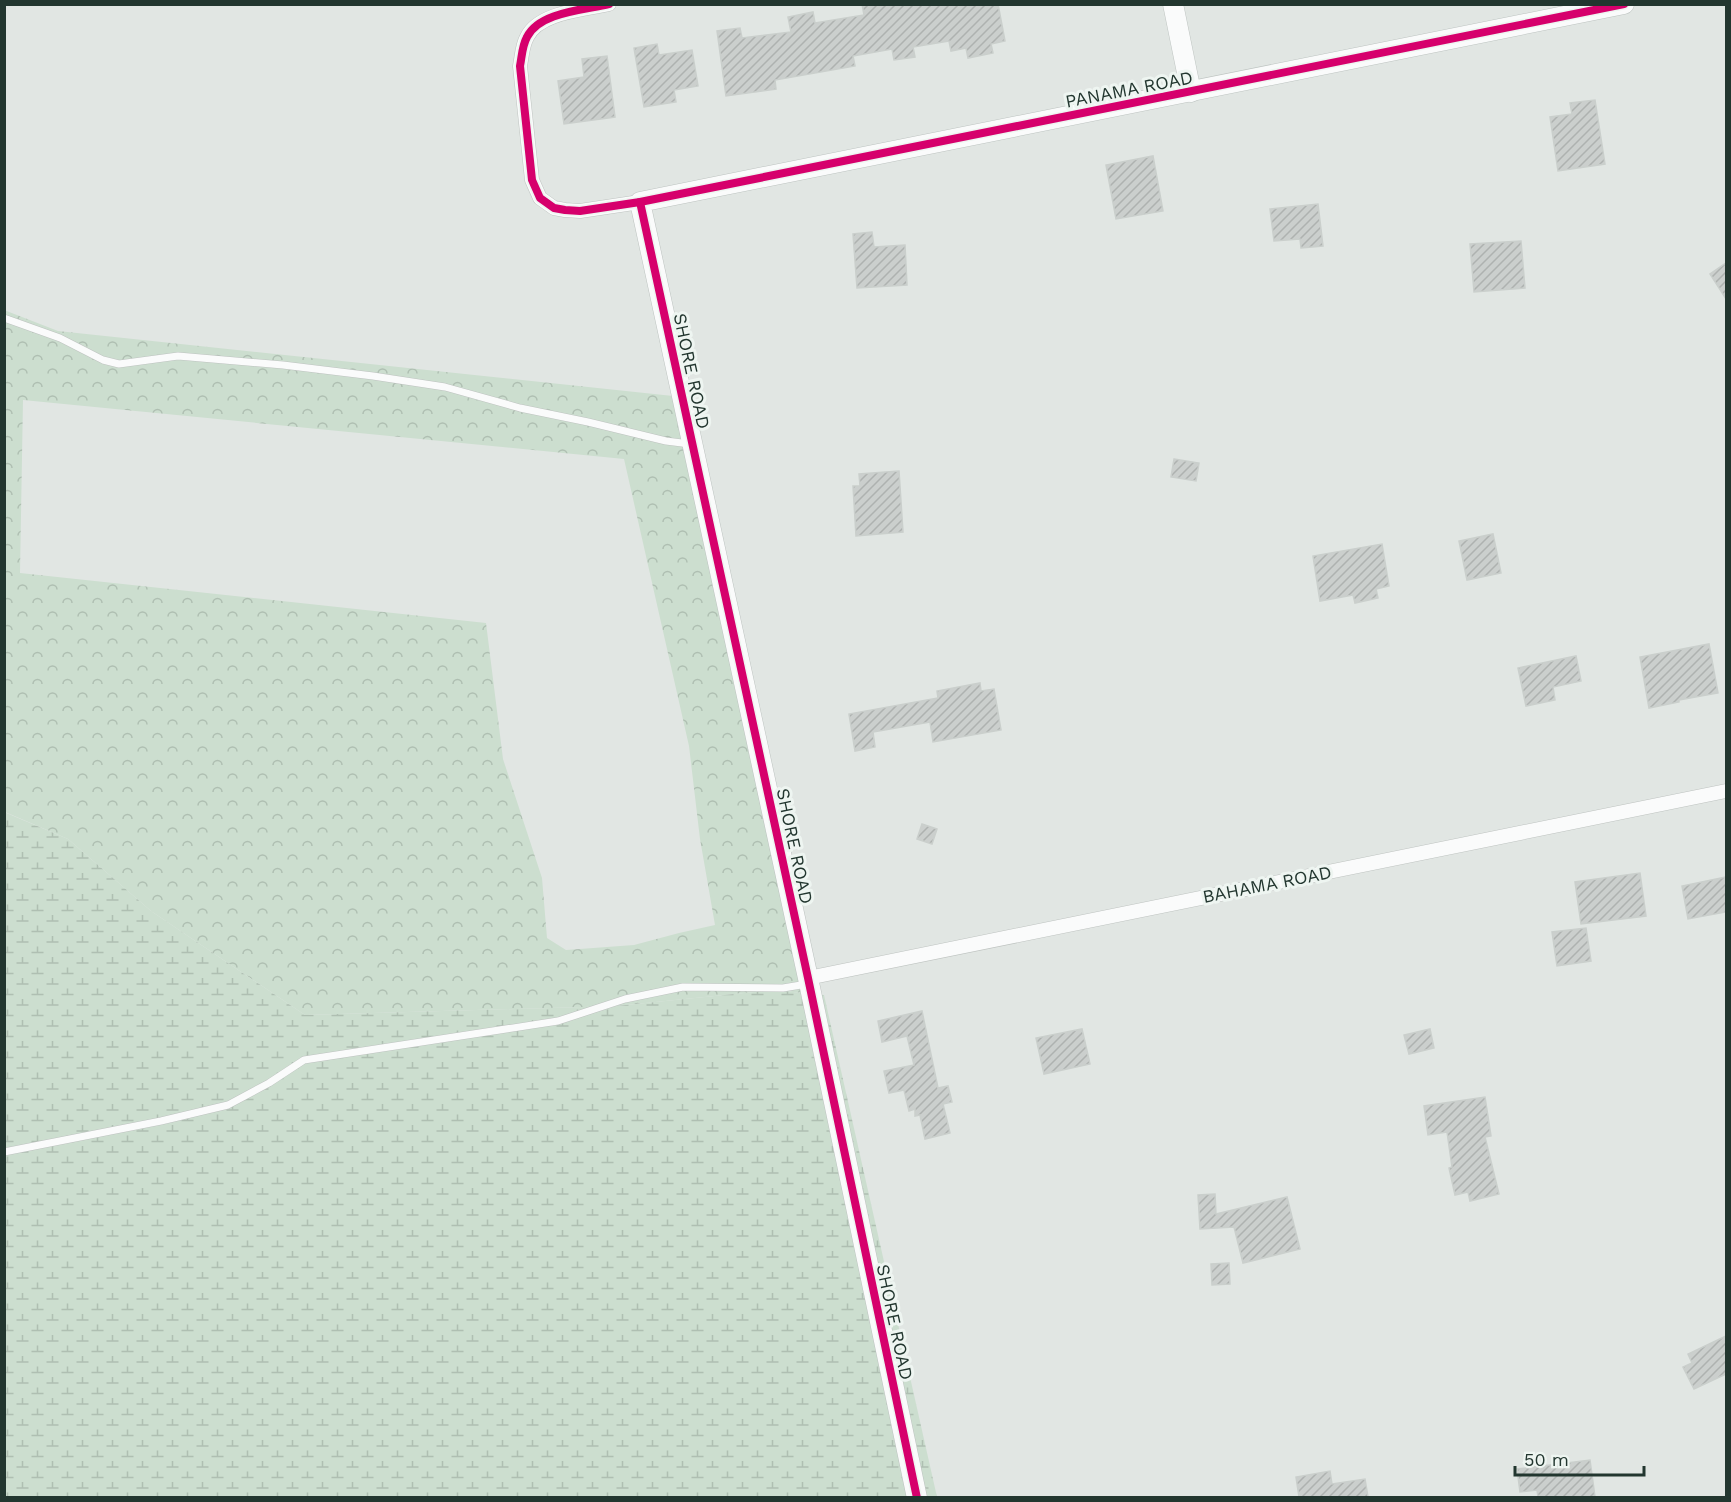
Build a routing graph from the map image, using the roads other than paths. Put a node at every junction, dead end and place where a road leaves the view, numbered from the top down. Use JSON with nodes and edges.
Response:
{"nodes":[{"id":1,"x":609,"y":4,"type":"edge"},
{"id":2,"x":1173,"y":4,"type":"edge"},
{"id":3,"x":1624,"y":4,"type":"edge"},
{"id":4,"x":1191,"y":92,"type":"junction"},
{"id":5,"x":640,"y":202,"type":"junction"},
{"id":6,"x":4,"y":318,"type":"edge"},
{"id":7,"x":692,"y":445,"type":"junction"},
{"id":8,"x":1726,"y":791,"type":"edge"},
{"id":9,"x":809,"y":981,"type":"junction"},
{"id":10,"x":4,"y":1152,"type":"edge"},
{"id":11,"x":917,"y":1497,"type":"edge"}],
"edges":[{"from":1,"to":5,"type":"street"},
{"from":2,"to":4,"type":"street"},
{"from":3,"to":4,"type":"street","name":"PANAMA ROAD"},
{"from":4,"to":5,"type":"street","name":"PANAMA ROAD"},
{"from":5,"to":7,"type":"street","name":"SHORE ROAD"},
{"from":6,"to":7,"type":"lane"},
{"from":7,"to":9,"type":"street","name":"SHORE ROAD"},
{"from":8,"to":9,"type":"street","name":"BAHAMA ROAD"},
{"from":9,"to":10,"type":"lane"},
{"from":9,"to":11,"type":"street","name":"SHORE ROAD"}]}
